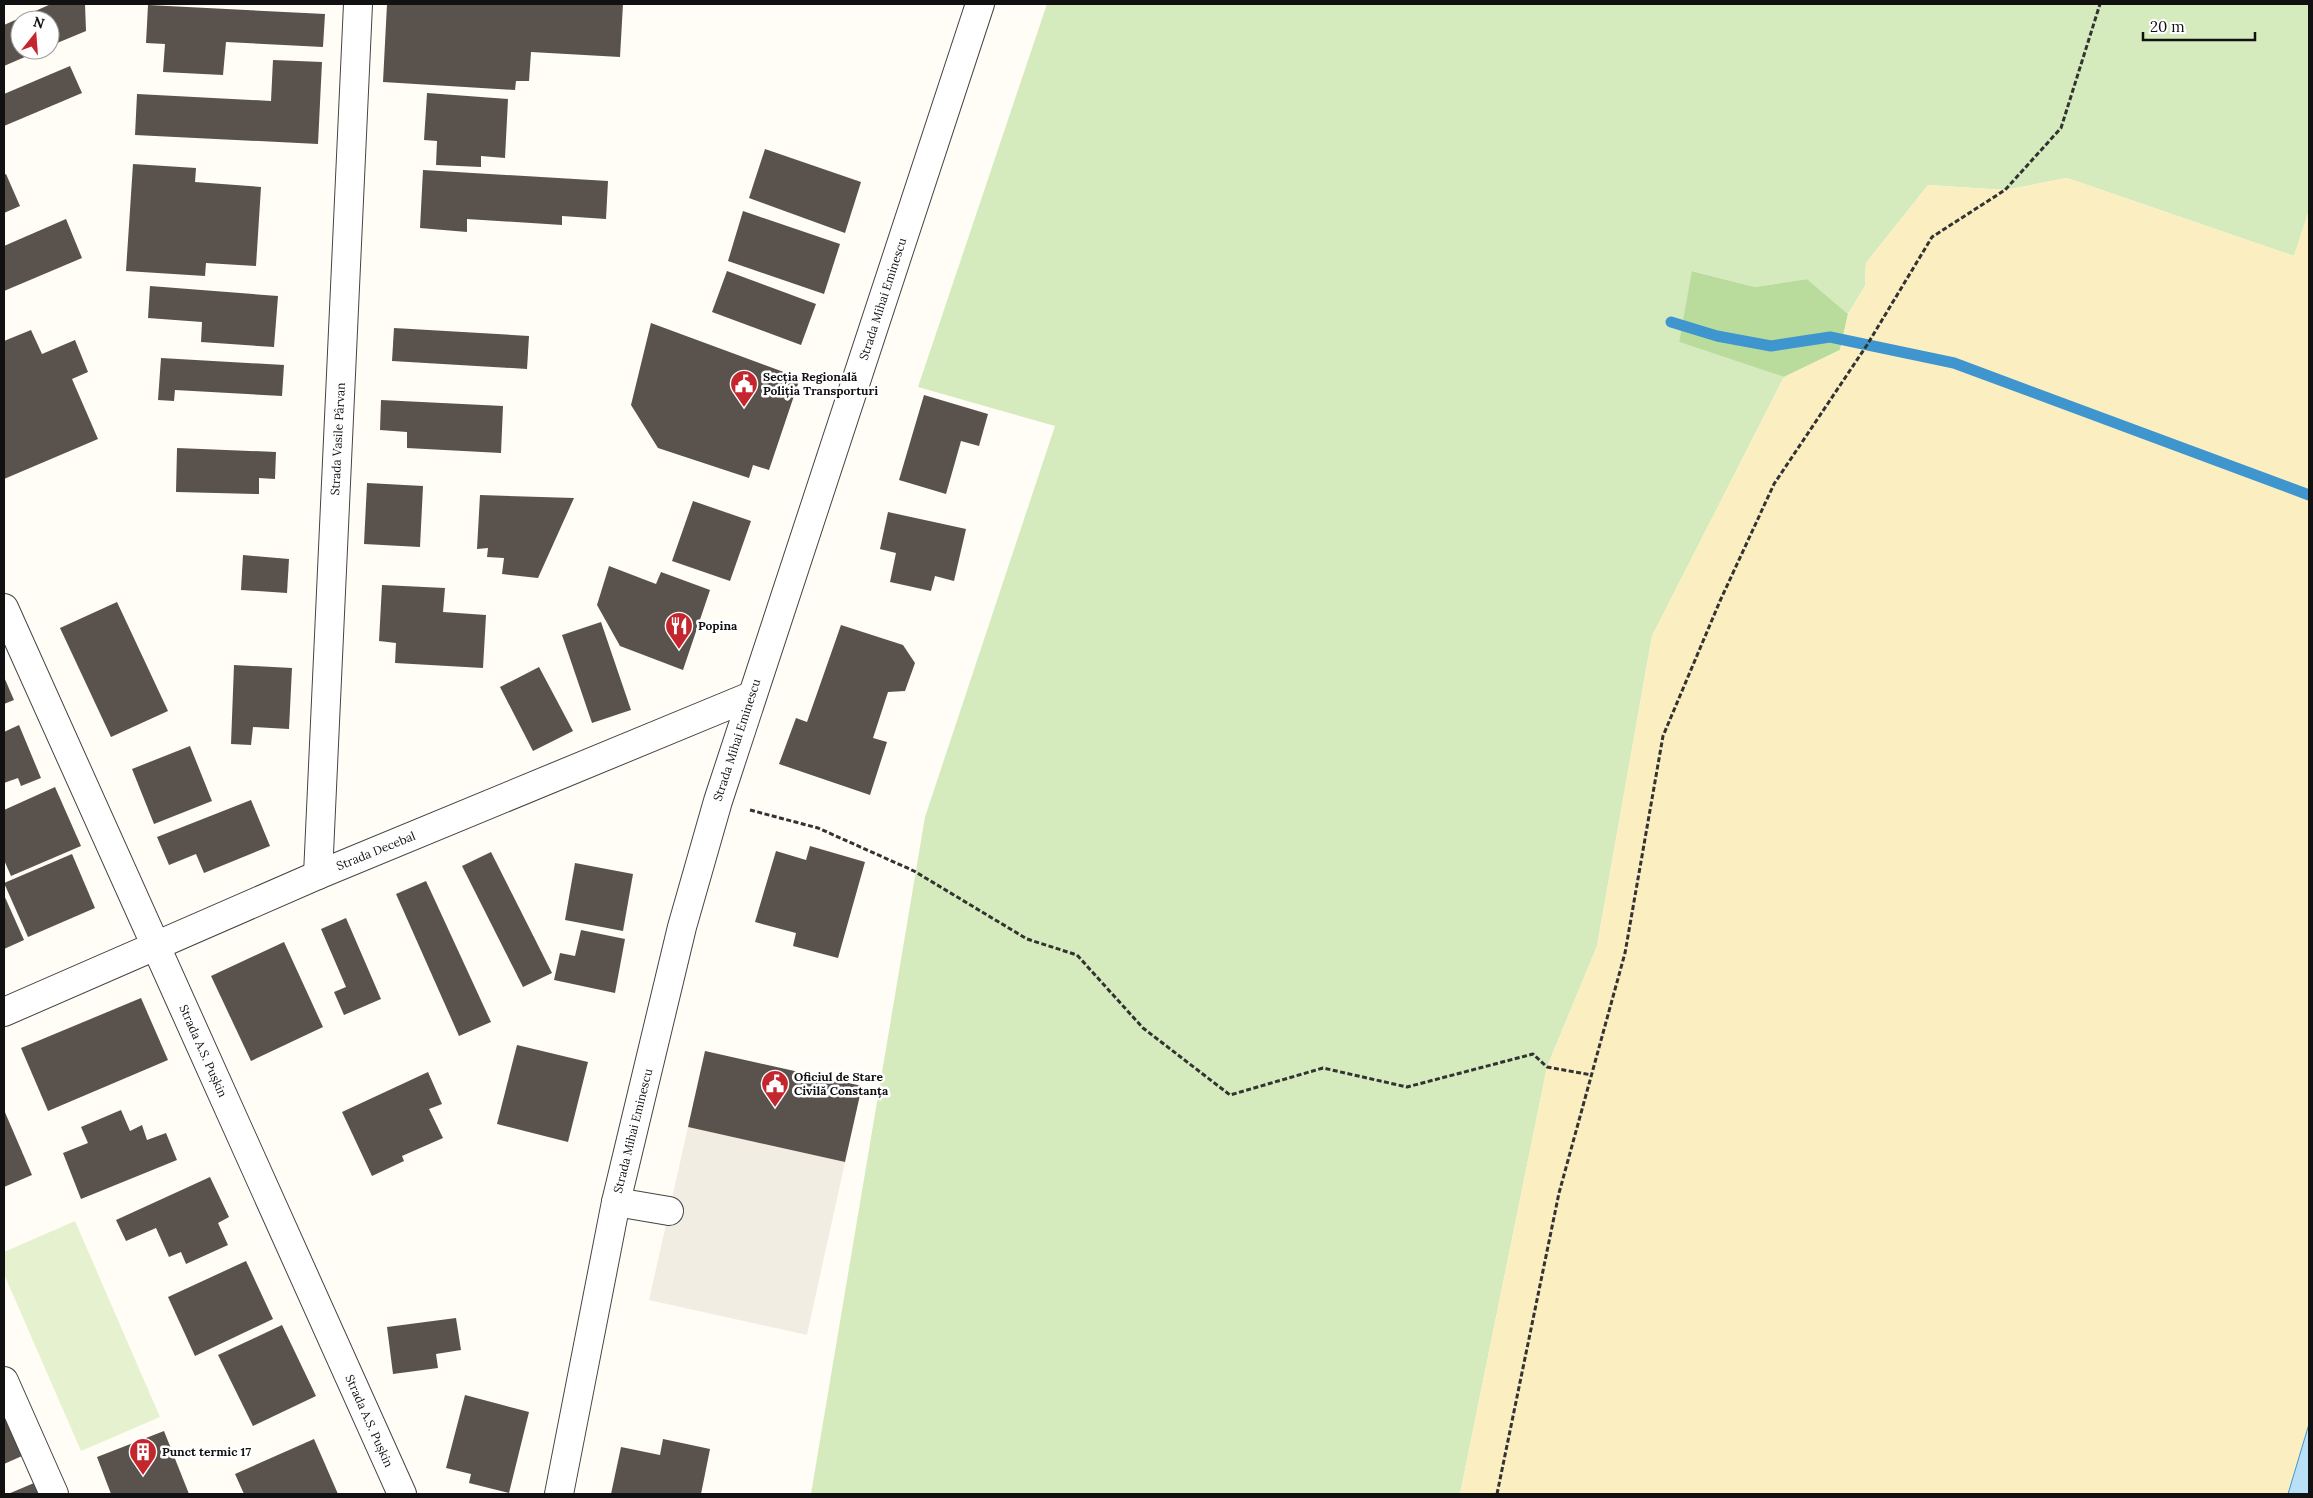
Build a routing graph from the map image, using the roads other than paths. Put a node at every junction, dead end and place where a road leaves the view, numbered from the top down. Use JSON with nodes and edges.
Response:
{"nodes":[{"id":1,"x":358,"y":4,"type":"edge"},
{"id":2,"x":980,"y":4,"type":"edge"},
{"id":3,"x":4,"y":608,"type":"edge"},
{"id":4,"x":752,"y":696,"type":"junction"},
{"id":5,"x":318,"y":875,"type":"junction"},
{"id":6,"x":156,"y":946,"type":"junction"},
{"id":7,"x":4,"y":1012,"type":"edge"},
{"id":8,"x":616,"y":1202,"type":"junction"},
{"id":9,"x":668,"y":1211,"type":"dead end"},
{"id":10,"x":4,"y":1381,"type":"edge"},
{"id":11,"x":54,"y":1494,"type":"edge"},
{"id":12,"x":402,"y":1494,"type":"edge"},
{"id":13,"x":559,"y":1494,"type":"edge"}],
"edges":[{"from":1,"to":5,"type":"street","name":"Strada Vasile Pârvan"},
{"from":2,"to":4,"type":"street","name":"Strada Mihai Eminescu"},
{"from":3,"to":6,"type":"street","name":"Strada A.S. Pușkin"},
{"from":4,"to":5,"type":"street","name":"Strada Decebal"},
{"from":4,"to":8,"type":"street","name":"Strada Mihai Eminescu"},
{"from":5,"to":6,"type":"street","name":"Strada Decebal"},
{"from":6,"to":7,"type":"street","name":"Strada Decebal"},
{"from":6,"to":12,"type":"street","name":"Strada A.S. Pușkin"},
{"from":8,"to":9,"type":"street"},
{"from":8,"to":13,"type":"street","name":"Strada Mihai Eminescu"},
{"from":10,"to":11,"type":"street"}]}
